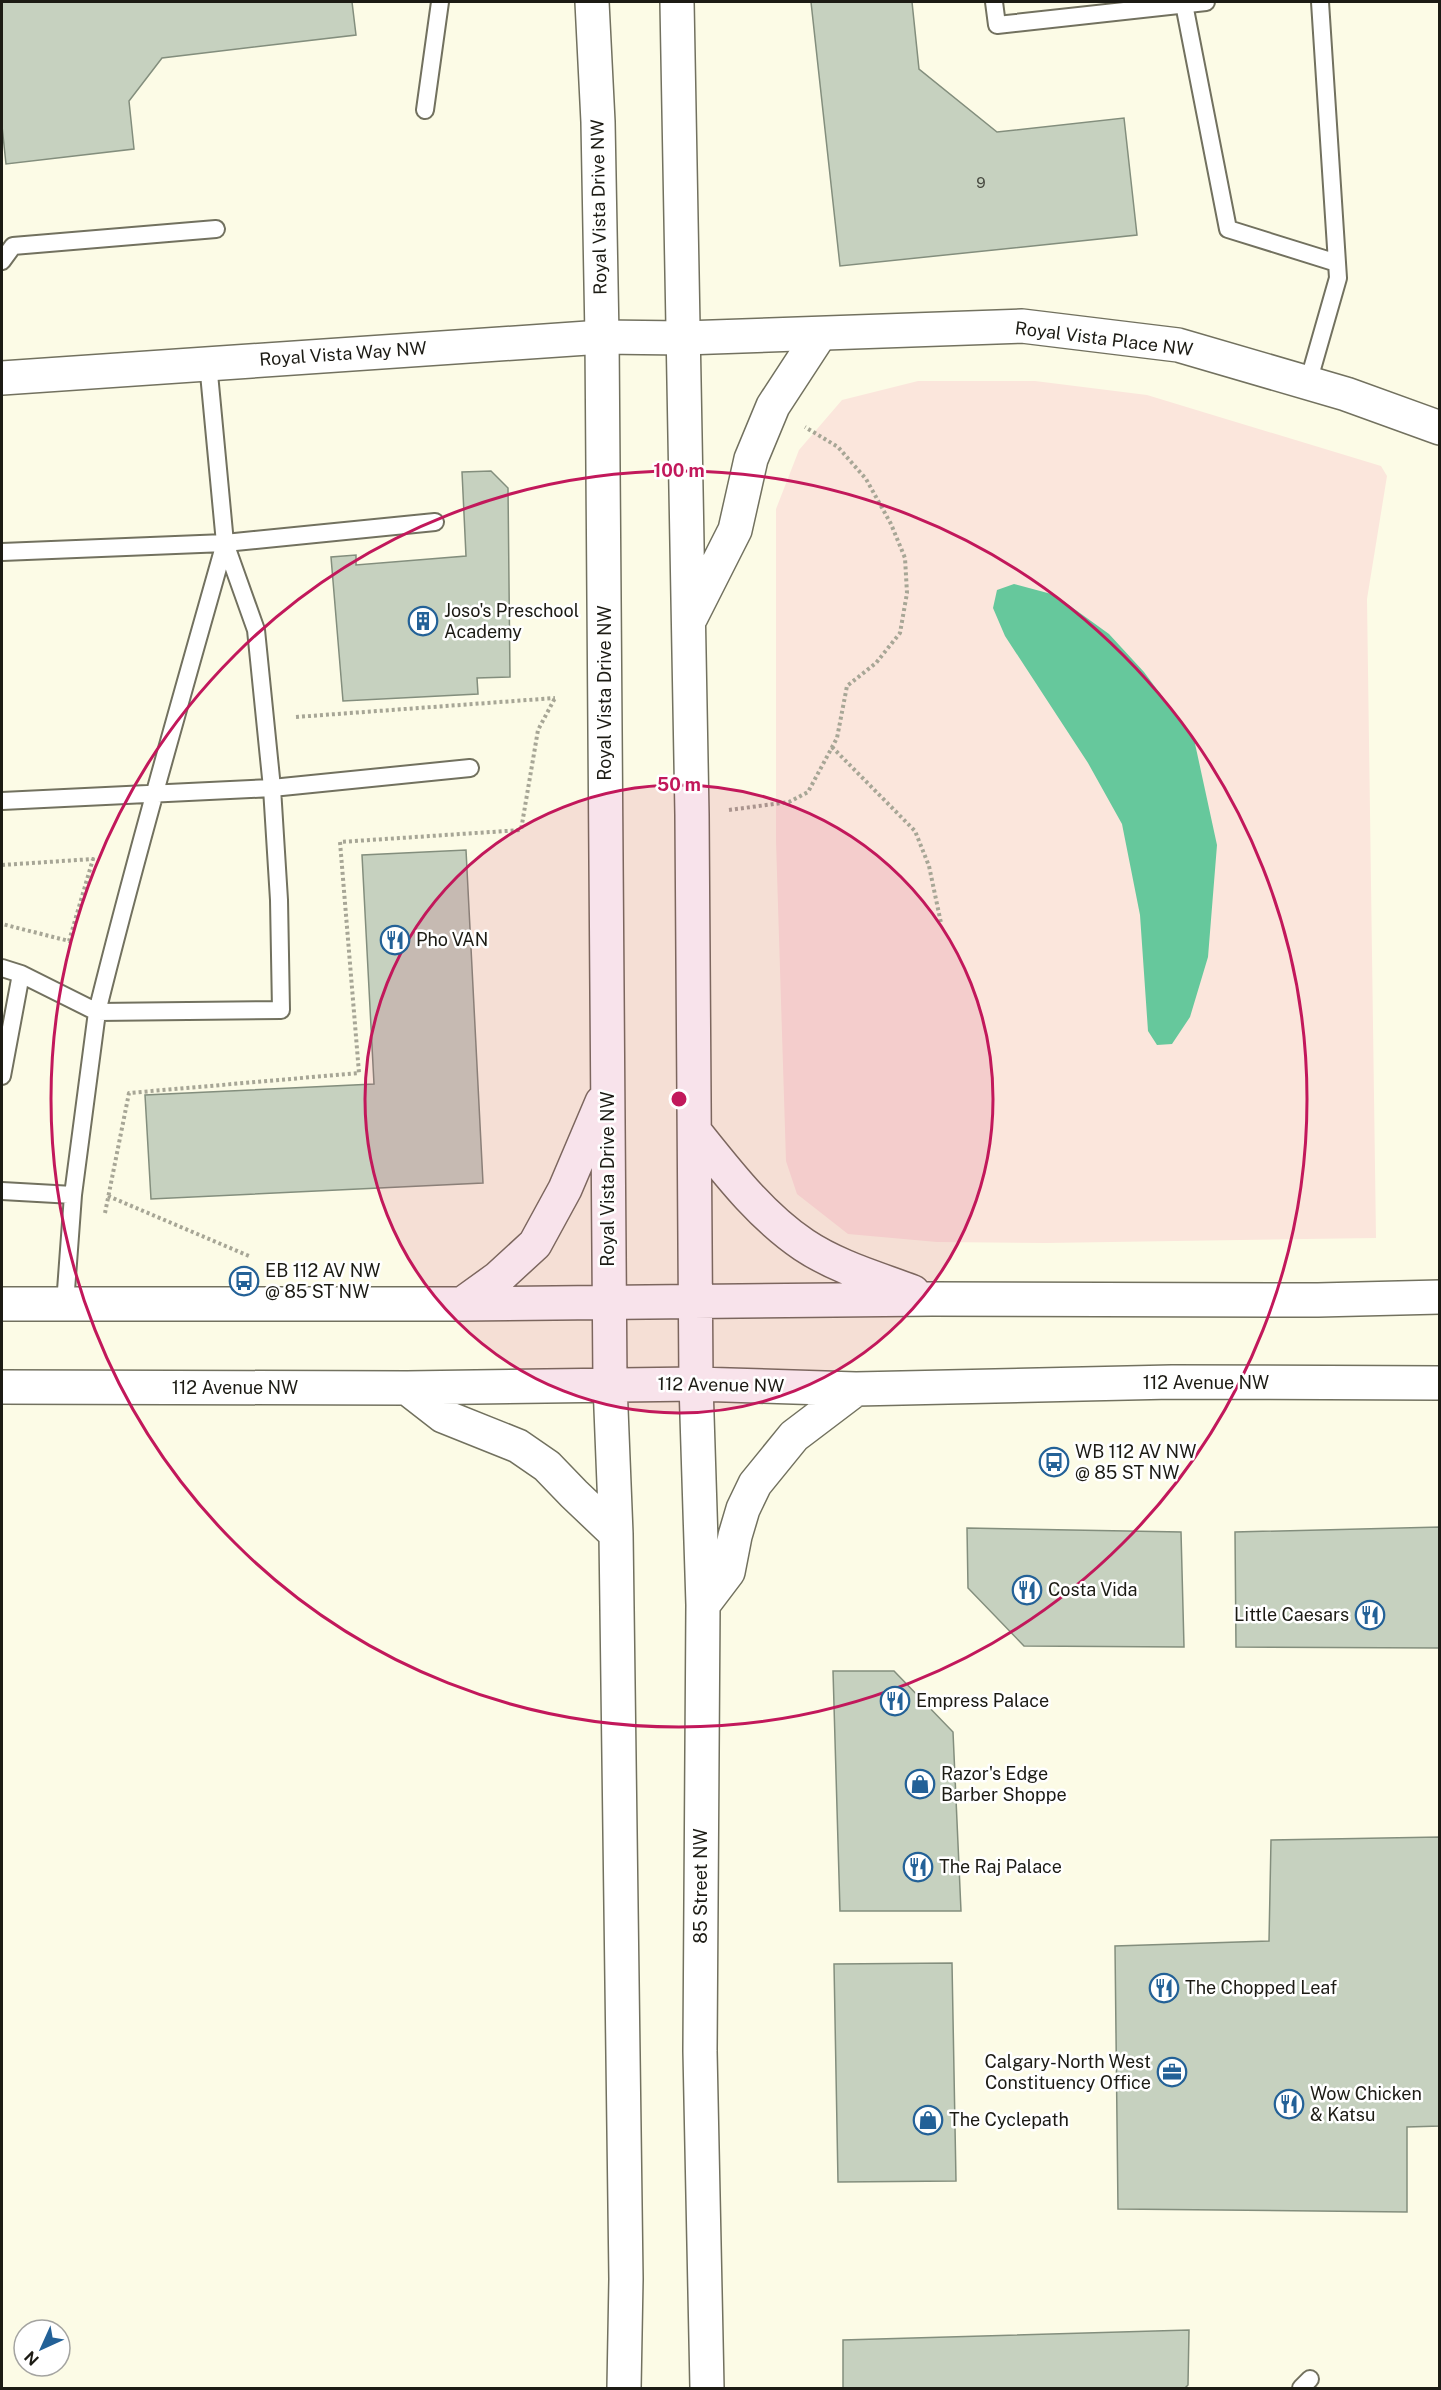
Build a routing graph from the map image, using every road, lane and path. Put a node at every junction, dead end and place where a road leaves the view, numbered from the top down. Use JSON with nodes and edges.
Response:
{"nodes":[{"id":1,"x":440,"y":2,"type":"edge"},
{"id":2,"x":592,"y":2,"type":"edge"},
{"id":3,"x":676,"y":2,"type":"edge"},
{"id":4,"x":994,"y":2,"type":"edge"},
{"id":5,"x":1206,"y":2,"type":"edge"},
{"id":6,"x":1320,"y":2,"type":"edge"},
{"id":7,"x":1184,"y":4,"type":"junction"},
{"id":8,"x":1109,"y":7,"type":"edge"},
{"id":9,"x":425,"y":110,"type":"dead end"},
{"id":10,"x":216,"y":229,"type":"dead end"},
{"id":11,"x":2,"y":261,"type":"edge"},
{"id":12,"x":1337,"y":262,"type":"junction"},
{"id":13,"x":820,"y":334,"type":"junction"},
{"id":14,"x":602,"y":337,"type":"junction"},
{"id":15,"x":684,"y":338,"type":"junction"},
{"id":16,"x":208,"y":363,"type":"junction"},
{"id":17,"x":2,"y":378,"type":"edge"},
{"id":18,"x":1308,"y":383,"type":"junction"},
{"id":19,"x":773,"y":406,"type":"junction"},
{"id":20,"x":1440,"y":428,"type":"edge"},
{"id":21,"x":435,"y":522,"type":"dead end"},
{"id":22,"x":225,"y":543,"type":"junction"},
{"id":23,"x":2,"y":552,"type":"edge"},
{"id":24,"x":689,"y":621,"type":"junction"},
{"id":25,"x":265,"y":719,"type":"junction"},
{"id":26,"x":832,"y":747,"type":"junction"},
{"id":27,"x":470,"y":768,"type":"dead end"},
{"id":28,"x":272,"y":788,"type":"junction"},
{"id":29,"x":154,"y":795,"type":"junction"},
{"id":30,"x":2,"y":801,"type":"edge"},
{"id":31,"x":693,"y":815,"type":"junction"},
{"id":32,"x":2,"y":865,"type":"edge"},
{"id":33,"x":941,"y":923,"type":"dead end"},
{"id":34,"x":2,"y":924,"type":"edge"},
{"id":35,"x":2,"y":968,"type":"edge"},
{"id":36,"x":21,"y":974,"type":"junction"},
{"id":37,"x":97,"y":1012,"type":"junction"},
{"id":38,"x":4,"y":1054,"type":"edge"},
{"id":39,"x":2,"y":1076,"type":"edge"},
{"id":40,"x":608,"y":1090,"type":"junction"},
{"id":41,"x":696,"y":1133,"type":"junction"},
{"id":42,"x":2,"y":1191,"type":"edge"},
{"id":43,"x":73,"y":1195,"type":"junction"},
{"id":44,"x":108,"y":1196,"type":"junction"},
{"id":45,"x":104,"y":1217,"type":"dead end"},
{"id":46,"x":249,"y":1256,"type":"dead end"},
{"id":47,"x":1440,"y":1297,"type":"edge"},
{"id":48,"x":932,"y":1299,"type":"junction"},
{"id":49,"x":695,"y":1300,"type":"junction"},
{"id":50,"x":609,"y":1301,"type":"junction"},
{"id":51,"x":2,"y":1304,"type":"edge"},
{"id":52,"x":65,"y":1304,"type":"junction"},
{"id":53,"x":462,"y":1304,"type":"junction"},
{"id":54,"x":1440,"y":1383,"type":"edge"},
{"id":55,"x":610,"y":1384,"type":"junction"},
{"id":56,"x":696,"y":1384,"type":"junction"},
{"id":57,"x":2,"y":1387,"type":"edge"},
{"id":58,"x":407,"y":1388,"type":"junction"},
{"id":59,"x":856,"y":1389,"type":"junction"},
{"id":60,"x":616,"y":1534,"type":"junction"},
{"id":61,"x":703,"y":1605,"type":"junction"},
{"id":62,"x":624,"y":2388,"type":"edge"},
{"id":63,"x":707,"y":2388,"type":"edge"}],
"edges":[{"from":1,"to":9,"type":"lane"},
{"from":2,"to":14,"type":"street","name":"Royal Vista Drive NW"},
{"from":3,"to":15,"type":"street"},
{"from":4,"to":8,"type":"lane"},
{"from":5,"to":7,"type":"lane"},
{"from":6,"to":12,"type":"lane"},
{"from":7,"to":8,"type":"lane"},
{"from":7,"to":12,"type":"lane"},
{"from":10,"to":11,"type":"lane"},
{"from":12,"to":18,"type":"lane"},
{"from":13,"to":15,"type":"street","name":"Royal Vista Place NW"},
{"from":13,"to":18,"type":"street","name":"Royal Vista Place NW"},
{"from":13,"to":19,"type":"street"},
{"from":14,"to":15,"type":"street","name":"Royal Vista Way NW"},
{"from":14,"to":16,"type":"street","name":"Royal Vista Way NW"},
{"from":14,"to":40,"type":"street","name":"Royal Vista Drive NW"},
{"from":15,"to":24,"type":"street"},
{"from":16,"to":17,"type":"street","name":"Royal Vista Way NW"},
{"from":16,"to":22,"type":"lane"},
{"from":18,"to":20,"type":"street","name":"Royal Vista Place NW"},
{"from":19,"to":24,"type":"street"},
{"from":19,"to":26,"type":"path"},
{"from":21,"to":22,"type":"lane"},
{"from":22,"to":23,"type":"lane"},
{"from":22,"to":25,"type":"lane"},
{"from":22,"to":29,"type":"lane"},
{"from":24,"to":31,"type":"street"},
{"from":25,"to":28,"type":"lane"},
{"from":25,"to":44,"type":"path"},
{"from":26,"to":31,"type":"path"},
{"from":26,"to":33,"type":"path"},
{"from":27,"to":28,"type":"lane"},
{"from":28,"to":29,"type":"lane"},
{"from":28,"to":37,"type":"lane"},
{"from":29,"to":30,"type":"lane"},
{"from":29,"to":37,"type":"lane"},
{"from":31,"to":41,"type":"street"},
{"from":32,"to":34,"type":"path"},
{"from":35,"to":36,"type":"lane"},
{"from":36,"to":37,"type":"lane"},
{"from":36,"to":38,"type":"lane"},
{"from":37,"to":43,"type":"lane"},
{"from":38,"to":39,"type":"lane"},
{"from":40,"to":50,"type":"street","name":"Royal Vista Drive NW"},
{"from":40,"to":53,"type":"street"},
{"from":41,"to":48,"type":"street"},
{"from":41,"to":49,"type":"street"},
{"from":42,"to":43,"type":"lane"},
{"from":43,"to":52,"type":"lane"},
{"from":44,"to":45,"type":"path"},
{"from":44,"to":46,"type":"path"},
{"from":47,"to":48,"type":"street"},
{"from":48,"to":49,"type":"street"},
{"from":49,"to":50,"type":"street"},
{"from":49,"to":56,"type":"street"},
{"from":50,"to":53,"type":"street"},
{"from":50,"to":55,"type":"street","name":"Royal Vista Drive NW"},
{"from":51,"to":52,"type":"street"},
{"from":52,"to":53,"type":"street"},
{"from":54,"to":59,"type":"street","name":"112 Avenue NW"},
{"from":55,"to":56,"type":"street","name":"112 Avenue NW"},
{"from":55,"to":58,"type":"street","name":"112 Avenue NW"},
{"from":55,"to":60,"type":"street"},
{"from":56,"to":59,"type":"street","name":"112 Avenue NW"},
{"from":56,"to":61,"type":"street","name":"85 Street NW"},
{"from":57,"to":58,"type":"street","name":"112 Avenue NW"},
{"from":58,"to":60,"type":"street"},
{"from":59,"to":61,"type":"street"},
{"from":60,"to":62,"type":"street"},
{"from":61,"to":63,"type":"street","name":"85 Street NW"}]}
